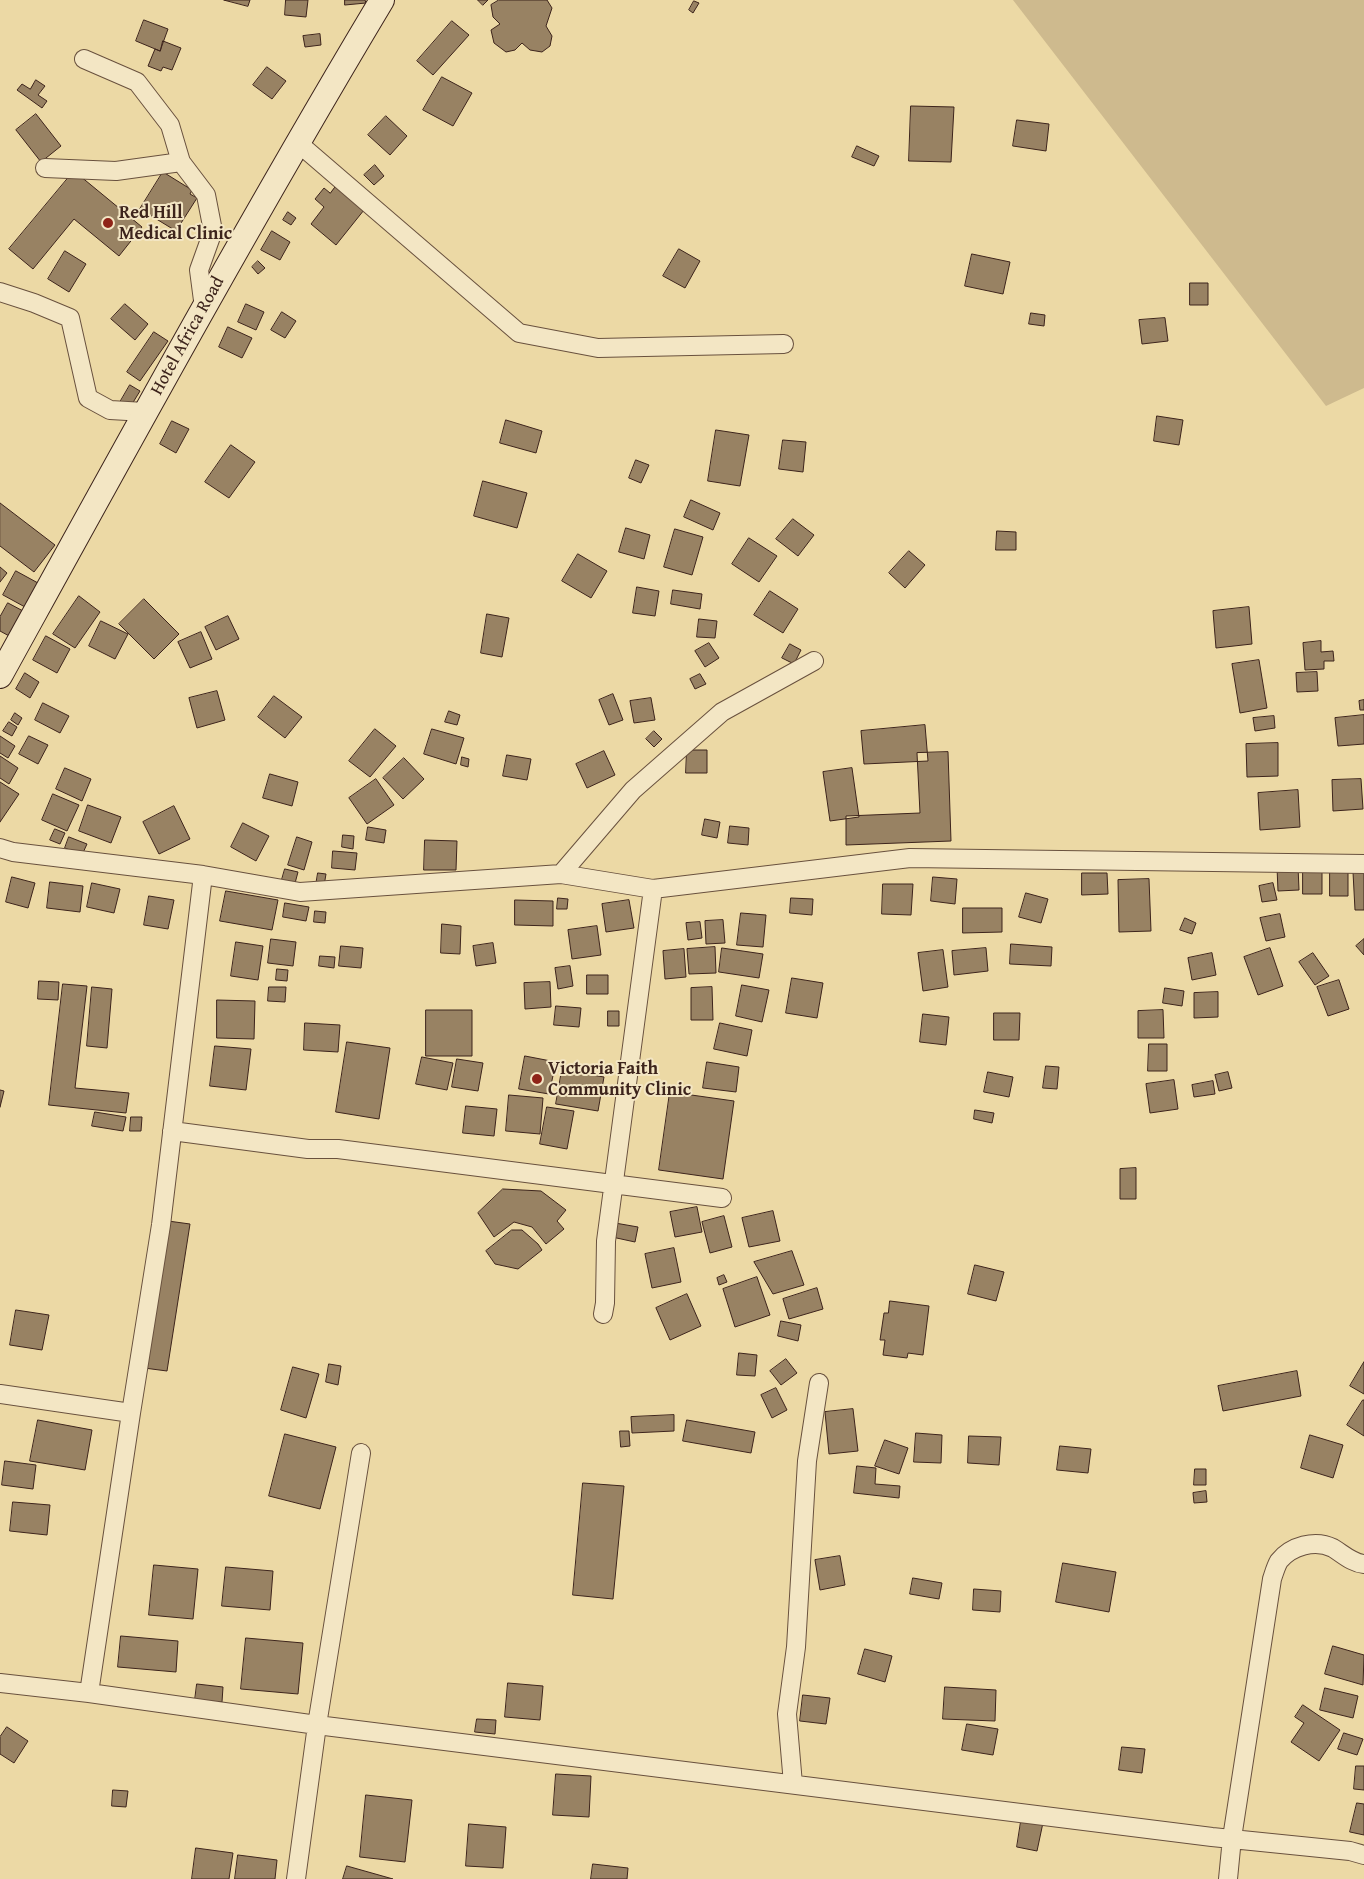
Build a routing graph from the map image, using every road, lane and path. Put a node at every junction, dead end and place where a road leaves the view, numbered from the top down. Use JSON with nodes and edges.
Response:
{"nodes":[{"id":1,"x":382,"y":0,"type":"edge"},
{"id":2,"x":84,"y":59,"type":"dead end"},
{"id":3,"x":297,"y":142,"type":"junction"},
{"id":4,"x":181,"y":162,"type":"junction"},
{"id":5,"x":45,"y":168,"type":"dead end"},
{"id":6,"x":0,"y":292,"type":"edge"},
{"id":7,"x":204,"y":308,"type":"junction"},
{"id":8,"x":784,"y":344,"type":"dead end"},
{"id":9,"x":145,"y":412,"type":"junction"},
{"id":10,"x":814,"y":661,"type":"dead end"},
{"id":11,"x":0,"y":676,"type":"edge"},
{"id":12,"x":0,"y":848,"type":"edge"},
{"id":13,"x":1364,"y":864,"type":"edge"},
{"id":14,"x":561,"y":874,"type":"junction"},
{"id":15,"x":203,"y":875,"type":"junction"},
{"id":16,"x":653,"y":888,"type":"junction"},
{"id":17,"x":172,"y":1131,"type":"junction"},
{"id":18,"x":615,"y":1183,"type":"junction"},
{"id":19,"x":722,"y":1198,"type":"dead end"},
{"id":20,"x":604,"y":1314,"type":"dead end"},
{"id":21,"x":820,"y":1383,"type":"dead end"},
{"id":22,"x":0,"y":1394,"type":"edge"},
{"id":23,"x":131,"y":1413,"type":"junction"},
{"id":24,"x":361,"y":1453,"type":"dead end"},
{"id":25,"x":1364,"y":1564,"type":"edge"},
{"id":26,"x":0,"y":1683,"type":"edge"},
{"id":27,"x":88,"y":1693,"type":"junction"},
{"id":28,"x":317,"y":1725,"type":"junction"},
{"id":29,"x":793,"y":1784,"type":"junction"},
{"id":30,"x":1232,"y":1838,"type":"junction"},
{"id":31,"x":1364,"y":1855,"type":"edge"},
{"id":32,"x":296,"y":1879,"type":"edge"},
{"id":33,"x":1228,"y":1879,"type":"edge"}],
"edges":[{"from":1,"to":3,"type":"street","name":"Hotel Africa Road"},
{"from":2,"to":4,"type":"street"},
{"from":3,"to":7,"type":"street","name":"Hotel Africa Road"},
{"from":3,"to":8,"type":"street"},
{"from":4,"to":5,"type":"street"},
{"from":4,"to":7,"type":"street"},
{"from":6,"to":9,"type":"street"},
{"from":7,"to":9,"type":"street","name":"Hotel Africa Road"},
{"from":9,"to":11,"type":"street","name":"Hotel Africa Road"},
{"from":10,"to":14,"type":"street"},
{"from":12,"to":15,"type":"street"},
{"from":13,"to":16,"type":"street"},
{"from":14,"to":15,"type":"street"},
{"from":14,"to":16,"type":"street"},
{"from":15,"to":17,"type":"street"},
{"from":16,"to":18,"type":"street"},
{"from":17,"to":18,"type":"street"},
{"from":17,"to":23,"type":"street"},
{"from":18,"to":19,"type":"street"},
{"from":18,"to":20,"type":"street"},
{"from":21,"to":29,"type":"street"},
{"from":22,"to":23,"type":"street"},
{"from":23,"to":27,"type":"street"},
{"from":24,"to":28,"type":"street"},
{"from":25,"to":30,"type":"street"},
{"from":26,"to":27,"type":"street"},
{"from":27,"to":28,"type":"street"},
{"from":28,"to":29,"type":"street"},
{"from":28,"to":32,"type":"street"},
{"from":29,"to":30,"type":"street"},
{"from":30,"to":31,"type":"street"},
{"from":30,"to":33,"type":"street"}]}
